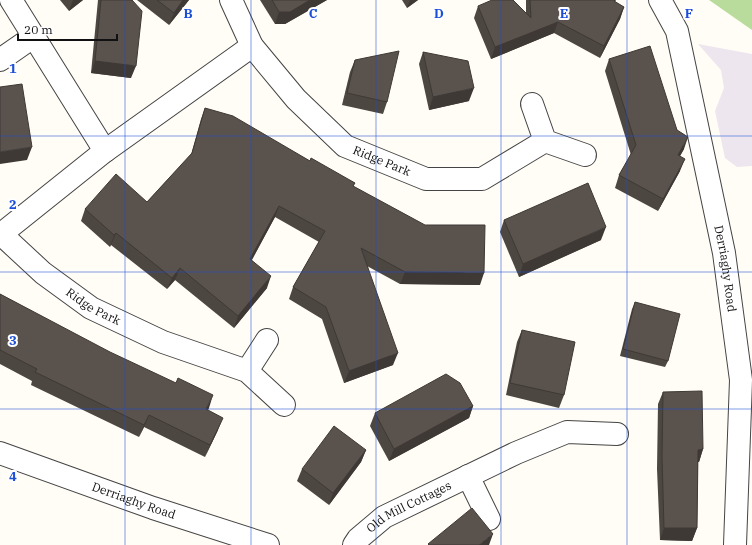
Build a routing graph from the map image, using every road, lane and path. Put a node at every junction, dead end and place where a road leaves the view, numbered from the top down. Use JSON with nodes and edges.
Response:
{"nodes":[{"id":1,"x":11,"y":0,"type":"edge"},
{"id":2,"x":231,"y":0,"type":"edge"},
{"id":3,"x":660,"y":0,"type":"edge"},
{"id":4,"x":33,"y":37,"type":"junction"},
{"id":5,"x":252,"y":46,"type":"junction"},
{"id":6,"x":0,"y":60,"type":"edge"},
{"id":7,"x":532,"y":104,"type":"dead end"},
{"id":8,"x":545,"y":141,"type":"junction"},
{"id":9,"x":105,"y":150,"type":"junction"},
{"id":10,"x":585,"y":155,"type":"dead end"},
{"id":11,"x":0,"y":234,"type":"edge"},
{"id":12,"x":267,"y":340,"type":"dead end"},
{"id":13,"x":246,"y":371,"type":"junction"},
{"id":14,"x":284,"y":405,"type":"dead end"},
{"id":15,"x":618,"y":434,"type":"dead end"},
{"id":16,"x":0,"y":453,"type":"edge"},
{"id":17,"x":468,"y":476,"type":"junction"},
{"id":18,"x":489,"y":519,"type":"dead end"},
{"id":19,"x":268,"y":545,"type":"edge"},
{"id":20,"x":354,"y":545,"type":"edge"},
{"id":21,"x":734,"y":545,"type":"edge"}],
"edges":[{"from":1,"to":4,"type":"street"},
{"from":2,"to":5,"type":"street","name":"Ridge Park"},
{"from":3,"to":21,"type":"street","name":"Derriaghy Road"},
{"from":4,"to":6,"type":"street"},
{"from":4,"to":9,"type":"street"},
{"from":5,"to":8,"type":"street","name":"Ridge Park"},
{"from":5,"to":9,"type":"street","name":"Ridge Park"},
{"from":7,"to":8,"type":"street"},
{"from":8,"to":10,"type":"street"},
{"from":9,"to":11,"type":"street","name":"Ridge Park"},
{"from":11,"to":13,"type":"street","name":"Ridge Park"},
{"from":12,"to":13,"type":"street"},
{"from":13,"to":14,"type":"street","name":"Ridge Park"},
{"from":15,"to":17,"type":"street","name":"Old Mill Cottages"},
{"from":16,"to":19,"type":"street","name":"Derriaghy Road"},
{"from":17,"to":18,"type":"street"},
{"from":17,"to":20,"type":"street","name":"Old Mill Cottages"}]}
